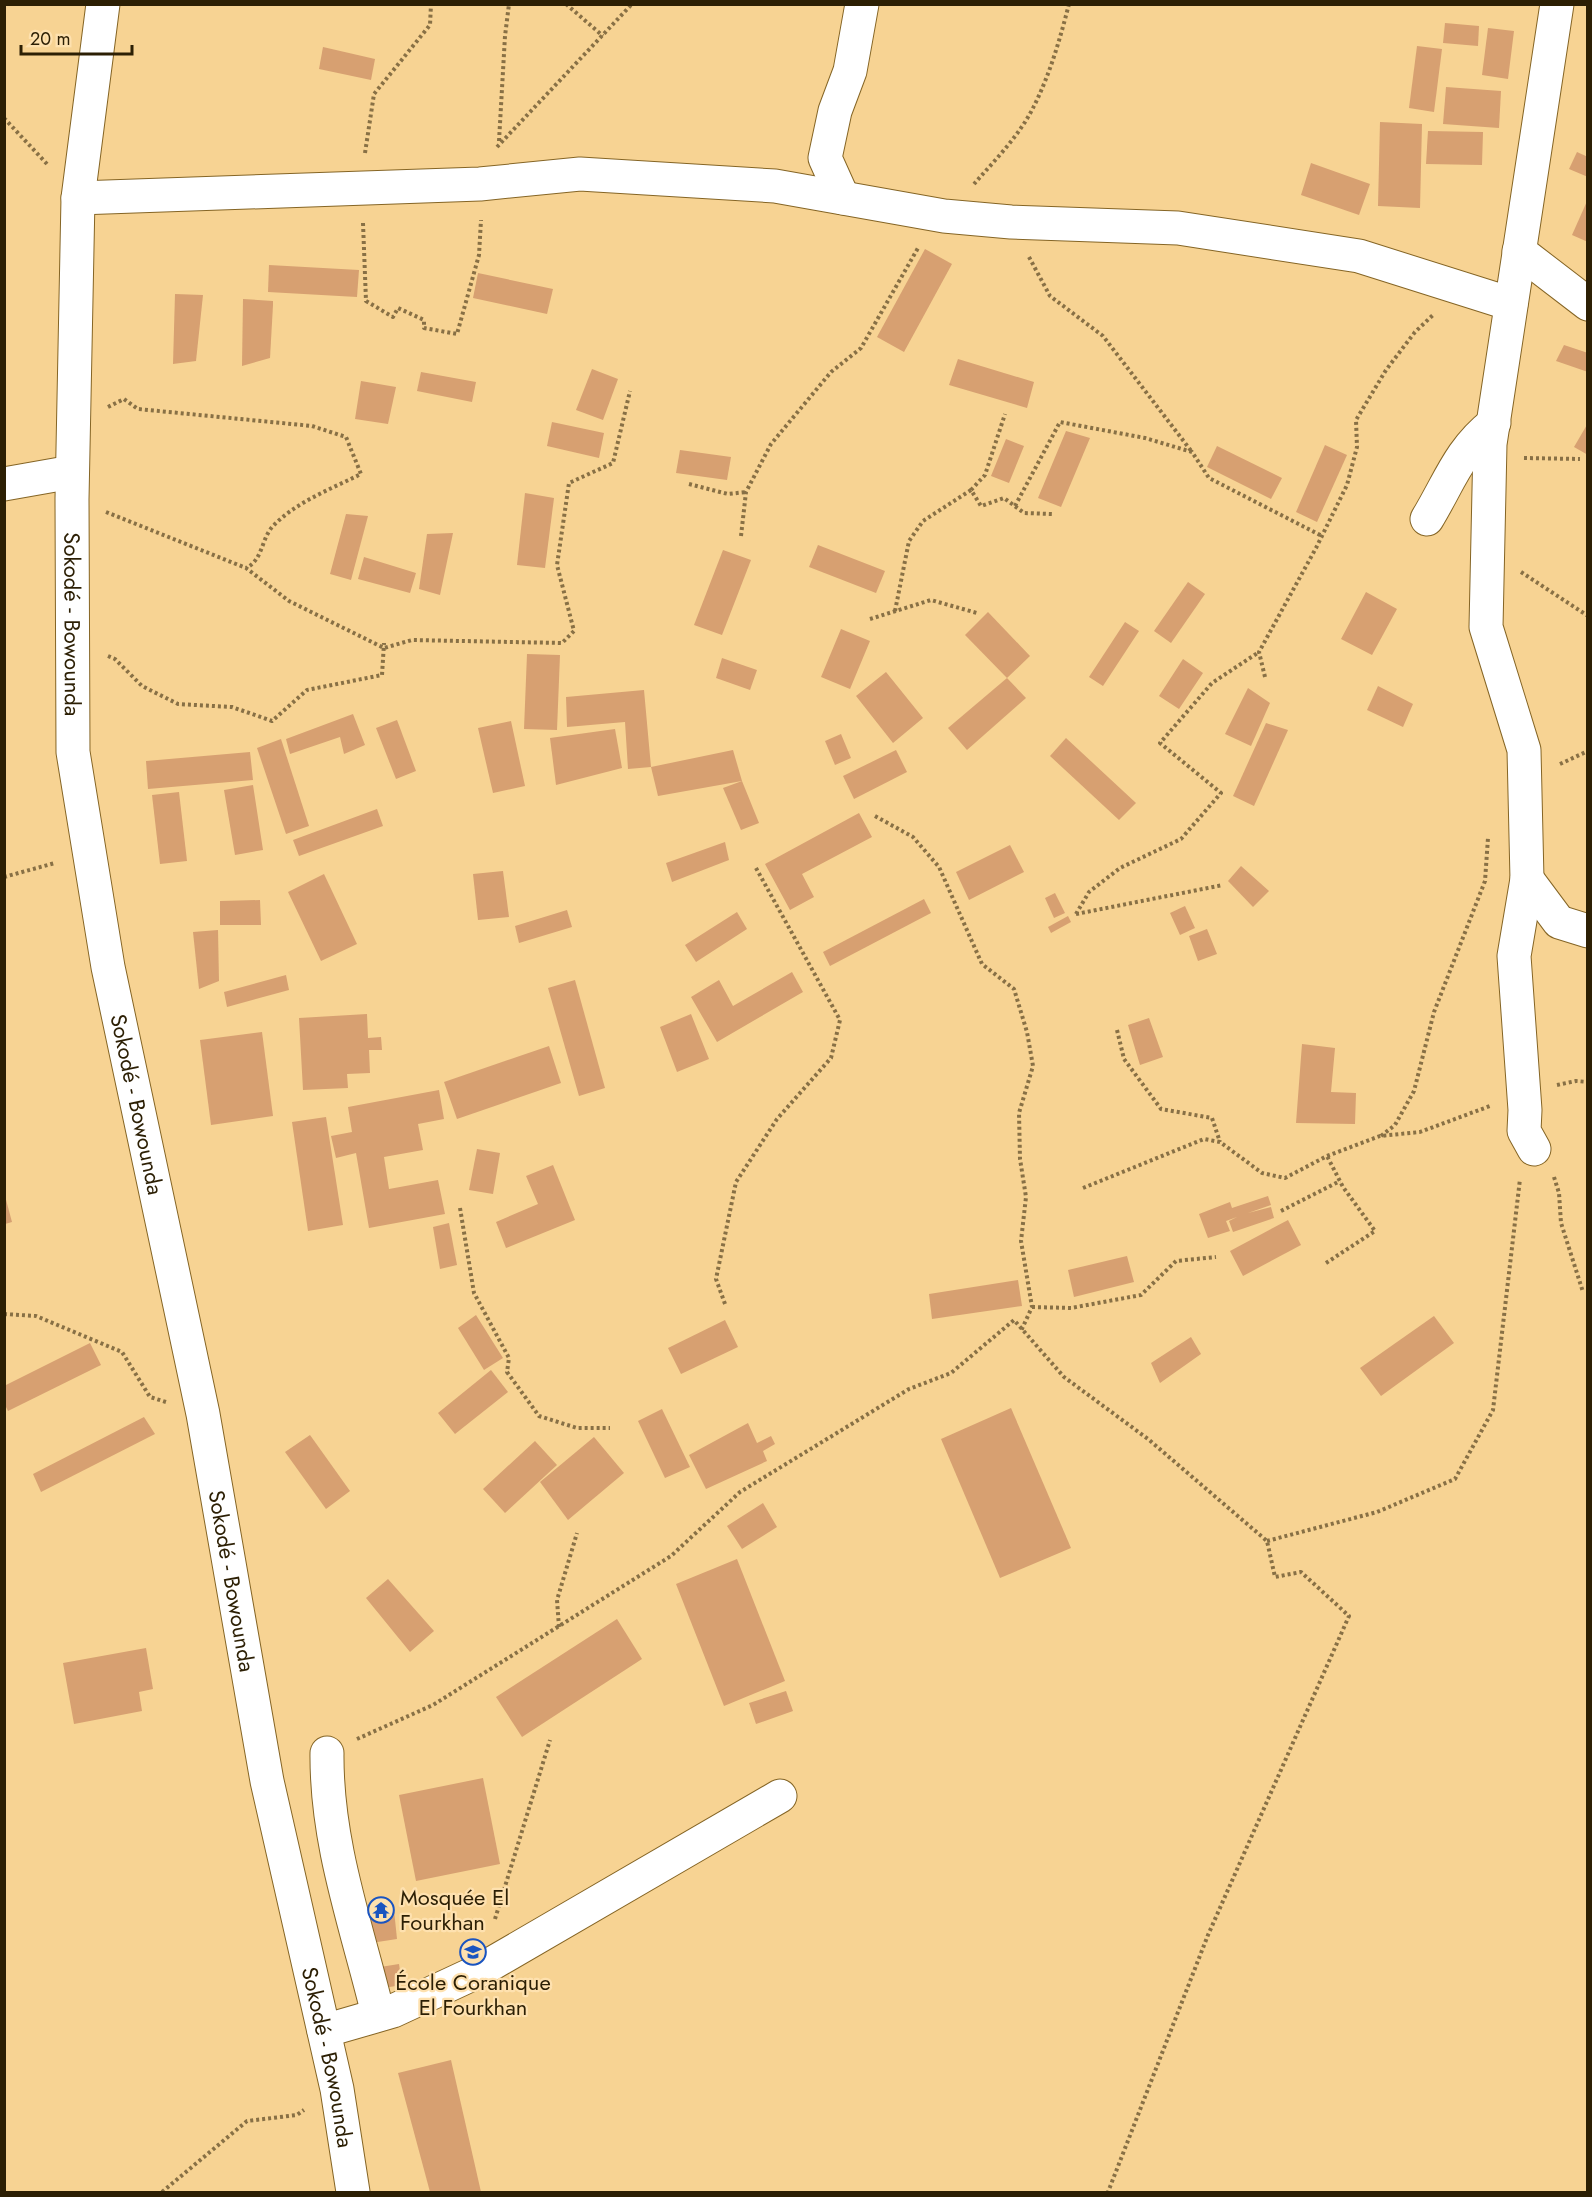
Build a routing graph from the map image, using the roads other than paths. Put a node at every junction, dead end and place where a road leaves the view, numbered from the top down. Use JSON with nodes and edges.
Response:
{"nodes":[{"id":1,"x":103,"y":4,"type":"edge"},
{"id":2,"x":862,"y":4,"type":"edge"},
{"id":3,"x":1557,"y":4,"type":"edge"},
{"id":4,"x":78,"y":198,"type":"junction"},
{"id":5,"x":843,"y":198,"type":"junction"},
{"id":6,"x":1519,"y":251,"type":"junction"},
{"id":7,"x":1455,"y":298,"type":"road end"},
{"id":8,"x":1511,"y":304,"type":"junction"},
{"id":9,"x":1587,"y":304,"type":"edge"},
{"id":10,"x":1505,"y":341,"type":"junction"},
{"id":11,"x":1494,"y":423,"type":"junction"},
{"id":12,"x":4,"y":484,"type":"edge"},
{"id":13,"x":72,"y":486,"type":"junction"},
{"id":14,"x":1427,"y":519,"type":"dead end"},
{"id":15,"x":1507,"y":814,"type":"road end"},
{"id":16,"x":1526,"y":845,"type":"junction"},
{"id":17,"x":1527,"y":879,"type":"junction"},
{"id":18,"x":1587,"y":931,"type":"edge"},
{"id":19,"x":1534,"y":1149,"type":"road end"},
{"id":20,"x":327,"y":1754,"type":"road end"},
{"id":21,"x":780,"y":1796,"type":"dead end"},
{"id":22,"x":378,"y":2014,"type":"junction"},
{"id":23,"x":324,"y":2031,"type":"junction"},
{"id":24,"x":353,"y":2193,"type":"edge"}],
"edges":[{"from":1,"to":4,"type":"street","name":"Sokodé - Bowounda"},
{"from":2,"to":5,"type":"street"},
{"from":3,"to":6,"type":"street"},
{"from":4,"to":5,"type":"street"},
{"from":4,"to":13,"type":"street","name":"Sokodé - Bowounda"},
{"from":5,"to":8,"type":"street"},
{"from":6,"to":8,"type":"street"},
{"from":6,"to":9,"type":"street"},
{"from":7,"to":10,"type":"street"},
{"from":8,"to":10,"type":"street"},
{"from":10,"to":11,"type":"street"},
{"from":11,"to":14,"type":"street"},
{"from":11,"to":16,"type":"street"},
{"from":12,"to":13,"type":"street"},
{"from":13,"to":23,"type":"street","name":"Sokodé - Bowounda"},
{"from":15,"to":16,"type":"street"},
{"from":16,"to":17,"type":"street"},
{"from":17,"to":18,"type":"street"},
{"from":17,"to":19,"type":"street"},
{"from":20,"to":22,"type":"street"},
{"from":21,"to":22,"type":"street"},
{"from":22,"to":23,"type":"street"},
{"from":23,"to":24,"type":"street","name":"Sokodé - Bowounda"}]}
